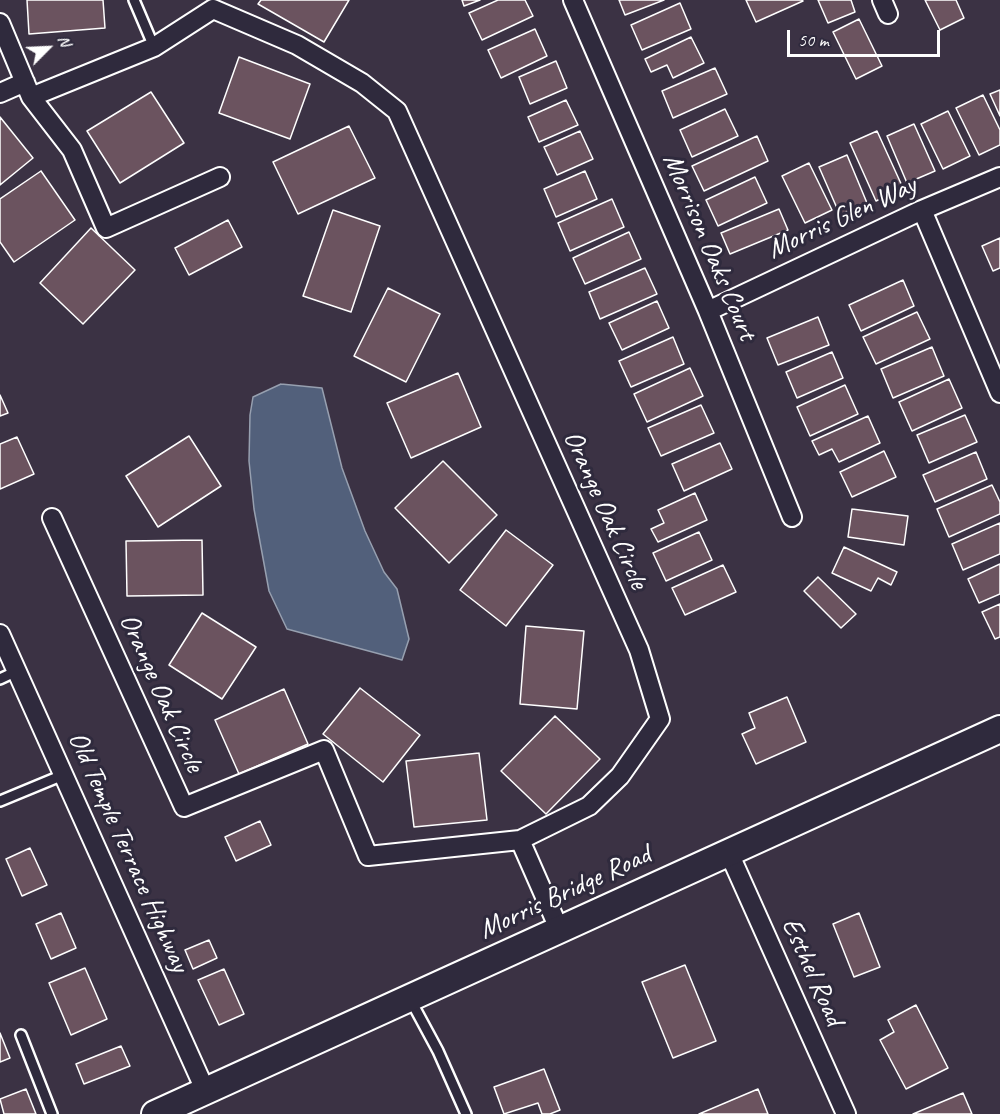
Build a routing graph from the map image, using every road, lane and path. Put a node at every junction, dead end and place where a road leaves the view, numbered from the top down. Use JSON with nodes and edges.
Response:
{"nodes":[{"id":1,"x":134,"y":0,"type":"edge"},
{"id":2,"x":573,"y":0,"type":"edge"},
{"id":3,"x":0,"y":23,"type":"edge"},
{"id":4,"x":154,"y":47,"type":"junction"},
{"id":5,"x":28,"y":89,"type":"junction"},
{"id":6,"x":0,"y":93,"type":"edge"},
{"id":7,"x":220,"y":177,"type":"dead end"},
{"id":8,"x":1000,"y":177,"type":"edge"},
{"id":9,"x":922,"y":210,"type":"junction"},
{"id":10,"x":708,"y":311,"type":"junction"},
{"id":11,"x":1000,"y":393,"type":"edge"},
{"id":12,"x":792,"y":517,"type":"dead end"},
{"id":13,"x":52,"y":518,"type":"dead end"},
{"id":14,"x":0,"y":634,"type":"edge"},
{"id":15,"x":8,"y":675,"type":"edge"},
{"id":16,"x":1000,"y":729,"type":"edge"},
{"id":17,"x":63,"y":775,"type":"junction"},
{"id":18,"x":0,"y":801,"type":"edge"},
{"id":19,"x":520,"y":840,"type":"junction"},
{"id":20,"x":729,"y":853,"type":"junction"},
{"id":21,"x":560,"y":931,"type":"junction"},
{"id":22,"x":410,"y":999,"type":"junction"},
{"id":23,"x":21,"y":1035,"type":"dead end"},
{"id":24,"x":206,"y":1092,"type":"junction"},
{"id":25,"x":52,"y":1114,"type":"edge"},
{"id":26,"x":155,"y":1114,"type":"edge"},
{"id":27,"x":466,"y":1114,"type":"edge"},
{"id":28,"x":846,"y":1114,"type":"edge"}],
"edges":[{"from":1,"to":4,"type":"lane"},
{"from":2,"to":10,"type":"street","name":"Morrison Oaks Court"},
{"from":3,"to":5,"type":"street"},
{"from":4,"to":5,"type":"street","name":"Orange Oak Circle"},
{"from":4,"to":19,"type":"street","name":"Orange Oak Circle"},
{"from":5,"to":6,"type":"street","name":"Orange Oak Circle"},
{"from":5,"to":7,"type":"street"},
{"from":8,"to":9,"type":"street","name":"Morris Glen Way"},
{"from":9,"to":10,"type":"street","name":"Morris Glen Way"},
{"from":9,"to":11,"type":"street"},
{"from":10,"to":12,"type":"street","name":"Morrison Oaks Court"},
{"from":13,"to":19,"type":"street","name":"Orange Oak Circle"},
{"from":14,"to":15,"type":"street","name":"Old Temple Terrace Highway"},
{"from":15,"to":17,"type":"street","name":"Old Temple Terrace Highway"},
{"from":16,"to":20,"type":"street","name":"Morris Bridge Road"},
{"from":17,"to":18,"type":"lane"},
{"from":17,"to":24,"type":"street","name":"Old Temple Terrace Highway"},
{"from":19,"to":21,"type":"street"},
{"from":20,"to":21,"type":"street","name":"Morris Bridge Road"},
{"from":20,"to":28,"type":"street","name":"Esthel Road"},
{"from":21,"to":22,"type":"street","name":"Morris Bridge Road"},
{"from":22,"to":24,"type":"street","name":"Morris Bridge Road"},
{"from":22,"to":27,"type":"lane"},
{"from":23,"to":25,"type":"lane"},
{"from":24,"to":26,"type":"street","name":"Morris Bridge Road"}]}
